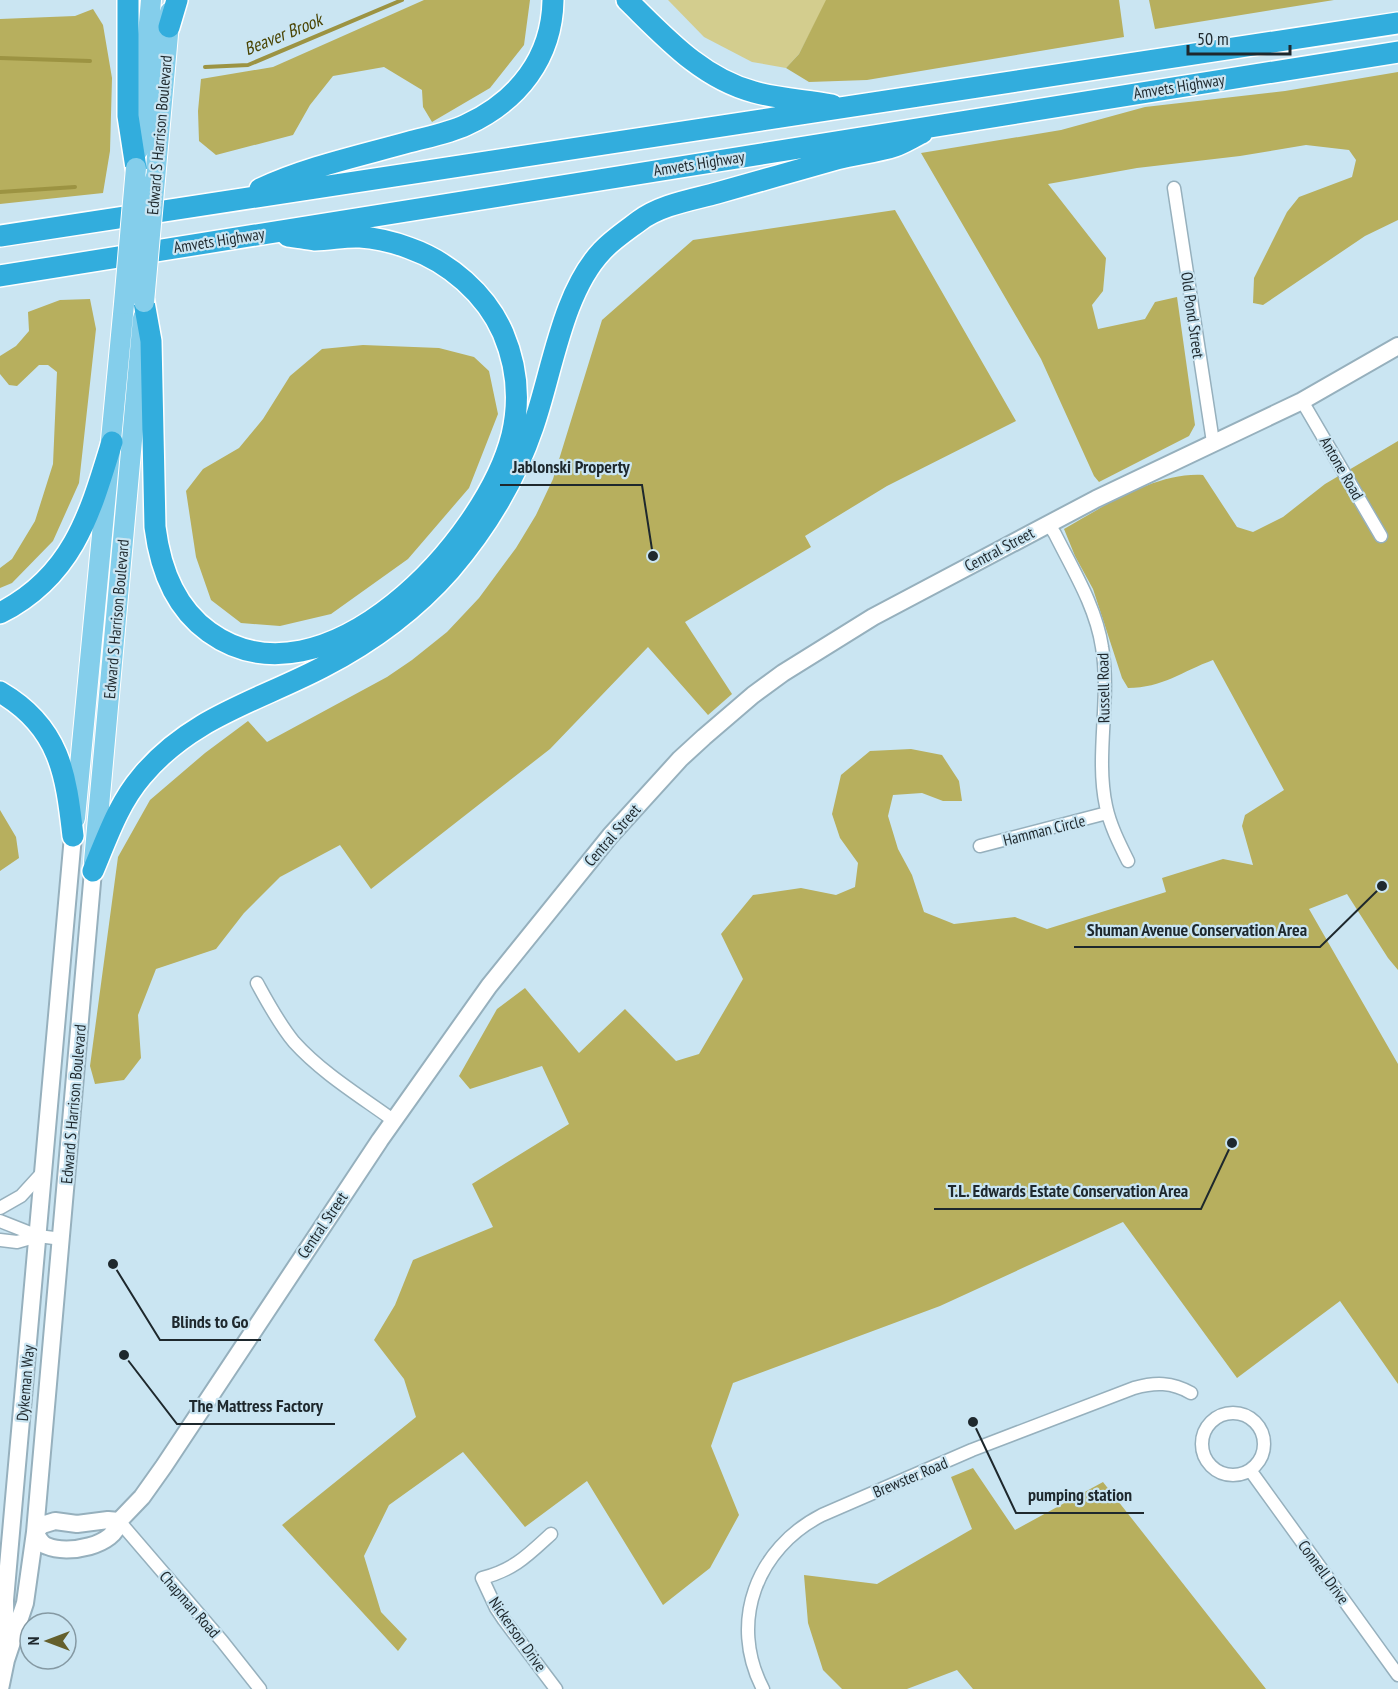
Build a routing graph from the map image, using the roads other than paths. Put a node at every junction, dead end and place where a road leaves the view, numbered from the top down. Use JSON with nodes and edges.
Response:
{"nodes":[{"id":1,"x":128,"y":0,"type":"edge"},
{"id":2,"x":151,"y":0,"type":"edge"},
{"id":3,"x":171,"y":0,"type":"edge"},
{"id":4,"x":177,"y":0,"type":"edge"},
{"id":5,"x":553,"y":0,"type":"edge"},
{"id":6,"x":627,"y":0,"type":"edge"},
{"id":7,"x":1398,"y":23,"type":"edge"},
{"id":8,"x":169,"y":27,"type":"junction"},
{"id":9,"x":1398,"y":52,"type":"edge"},
{"id":10,"x":844,"y":108,"type":"junction"},
{"id":11,"x":940,"y":124,"type":"junction"},
{"id":12,"x":136,"y":168,"type":"junction"},
{"id":13,"x":1174,"y":188,"type":"dead end"},
{"id":14,"x":237,"y":199,"type":"junction"},
{"id":15,"x":264,"y":233,"type":"junction"},
{"id":16,"x":0,"y":236,"type":"edge"},
{"id":17,"x":33,"y":270,"type":"junction"},
{"id":18,"x":0,"y":276,"type":"edge"},
{"id":19,"x":0,"y":290,"type":"edge"},
{"id":20,"x":134,"y":303,"type":"junction"},
{"id":21,"x":1398,"y":346,"type":"edge"},
{"id":22,"x":1302,"y":401,"type":"junction"},
{"id":23,"x":112,"y":441,"type":"junction"},
{"id":24,"x":1213,"y":442,"type":"junction"},
{"id":25,"x":1048,"y":523,"type":"junction"},
{"id":26,"x":1381,"y":536,"type":"dead end"},
{"id":27,"x":0,"y":613,"type":"edge"},
{"id":28,"x":0,"y":692,"type":"edge"},
{"id":29,"x":1107,"y":813,"type":"junction"},
{"id":30,"x":73,"y":836,"type":"junction"},
{"id":31,"x":980,"y":846,"type":"dead end"},
{"id":32,"x":1128,"y":861,"type":"dead end"},
{"id":33,"x":93,"y":871,"type":"junction"},
{"id":34,"x":256,"y":983,"type":"dead end"},
{"id":35,"x":393,"y":1120,"type":"junction"},
{"id":36,"x":42,"y":1173,"type":"junction"},
{"id":37,"x":0,"y":1208,"type":"edge"},
{"id":38,"x":0,"y":1221,"type":"edge"},
{"id":39,"x":38,"y":1236,"type":"junction"},
{"id":40,"x":62,"y":1239,"type":"junction"},
{"id":41,"x":0,"y":1240,"type":"edge"},
{"id":42,"x":1191,"y":1393,"type":"dead end"},
{"id":43,"x":1250,"y":1470,"type":"junction"},
{"id":44,"x":119,"y":1521,"type":"junction"},
{"id":45,"x":13,"y":1530,"type":"junction"},
{"id":46,"x":35,"y":1532,"type":"junction"},
{"id":47,"x":551,"y":1534,"type":"dead end"},
{"id":48,"x":6,"y":1660,"type":"junction"},
{"id":49,"x":1398,"y":1675,"type":"edge"},
{"id":50,"x":0,"y":1689,"type":"edge"},
{"id":51,"x":260,"y":1689,"type":"edge"},
{"id":52,"x":556,"y":1689,"type":"edge"},
{"id":53,"x":763,"y":1689,"type":"edge"}],
"edges":[{"from":1,"to":12,"type":"highway"},
{"from":2,"to":12,"type":"main road","name":"Edward S Harrison Boulevard"},
{"from":3,"to":8,"type":"main road","name":"Edward S Harrison Boulevard"},
{"from":4,"to":8,"type":"highway"},
{"from":5,"to":14,"type":"highway"},
{"from":6,"to":10,"type":"highway"},
{"from":7,"to":10,"type":"highway","name":"Amvets Highway"},
{"from":8,"to":20,"type":"main road","name":"Edward S Harrison Boulevard","bridge":true},
{"from":9,"to":11,"type":"highway","name":"Amvets Highway"},
{"from":10,"to":14,"type":"highway","name":"Amvets Highway"},
{"from":11,"to":15,"type":"highway","name":"Amvets Highway"},
{"from":11,"to":33,"type":"highway"},
{"from":12,"to":20,"type":"main road","name":"Edward S Harrison Boulevard","bridge":true},
{"from":13,"to":24,"type":"street","name":"Old Pond Street"},
{"from":14,"to":16,"type":"highway","name":"Amvets Highway"},
{"from":15,"to":17,"type":"highway","name":"Amvets Highway"},
{"from":15,"to":20,"type":"highway"},
{"from":17,"to":18,"type":"highway","name":"Amvets Highway"},
{"from":17,"to":19,"type":"highway"},
{"from":20,"to":23,"type":"main road","name":"Edward S Harrison Boulevard"},
{"from":20,"to":33,"type":"main road","name":"Edward S Harrison Boulevard"},
{"from":21,"to":22,"type":"street","name":"Central Street"},
{"from":22,"to":24,"type":"street","name":"Central Street"},
{"from":22,"to":26,"type":"street","name":"Antone Road"},
{"from":23,"to":27,"type":"highway"},
{"from":23,"to":30,"type":"main road","name":"Edward S Harrison Boulevard"},
{"from":24,"to":25,"type":"street","name":"Central Street"},
{"from":25,"to":29,"type":"street","name":"Russell Road"},
{"from":25,"to":35,"type":"street","name":"Central Street"},
{"from":28,"to":30,"type":"highway"},
{"from":29,"to":31,"type":"street","name":"Hamman Circle"},
{"from":29,"to":32,"type":"street","name":"Russell Road"},
{"from":30,"to":36,"type":"street","name":"Edward S Harrison Boulevard"},
{"from":33,"to":40,"type":"street","name":"Edward S Harrison Boulevard"},
{"from":34,"to":35,"type":"street"},
{"from":35,"to":44,"type":"street","name":"Central Street"},
{"from":36,"to":37,"type":"street"},
{"from":36,"to":39,"type":"street","name":"Edward S Harrison Boulevard"},
{"from":38,"to":39,"type":"street"},
{"from":39,"to":40,"type":"street"},
{"from":39,"to":41,"type":"street"},
{"from":39,"to":45,"type":"street","name":"Dykeman Way"},
{"from":40,"to":46,"type":"street","name":"Dykeman Way"},
{"from":42,"to":53,"type":"street","name":"Brewster Road"},
{"from":43,"to":43,"type":"street"},
{"from":43,"to":49,"type":"street","name":"Connell Drive"},
{"from":44,"to":46,"type":"street"},
{"from":44,"to":46,"type":"street","name":"Central Street"},
{"from":44,"to":51,"type":"street","name":"Chapman Road"},
{"from":45,"to":46,"type":"street"},
{"from":45,"to":48,"type":"street"},
{"from":46,"to":48,"type":"street"},
{"from":47,"to":52,"type":"street","name":"Nickerson Drive"},
{"from":48,"to":50,"type":"street"}]}
